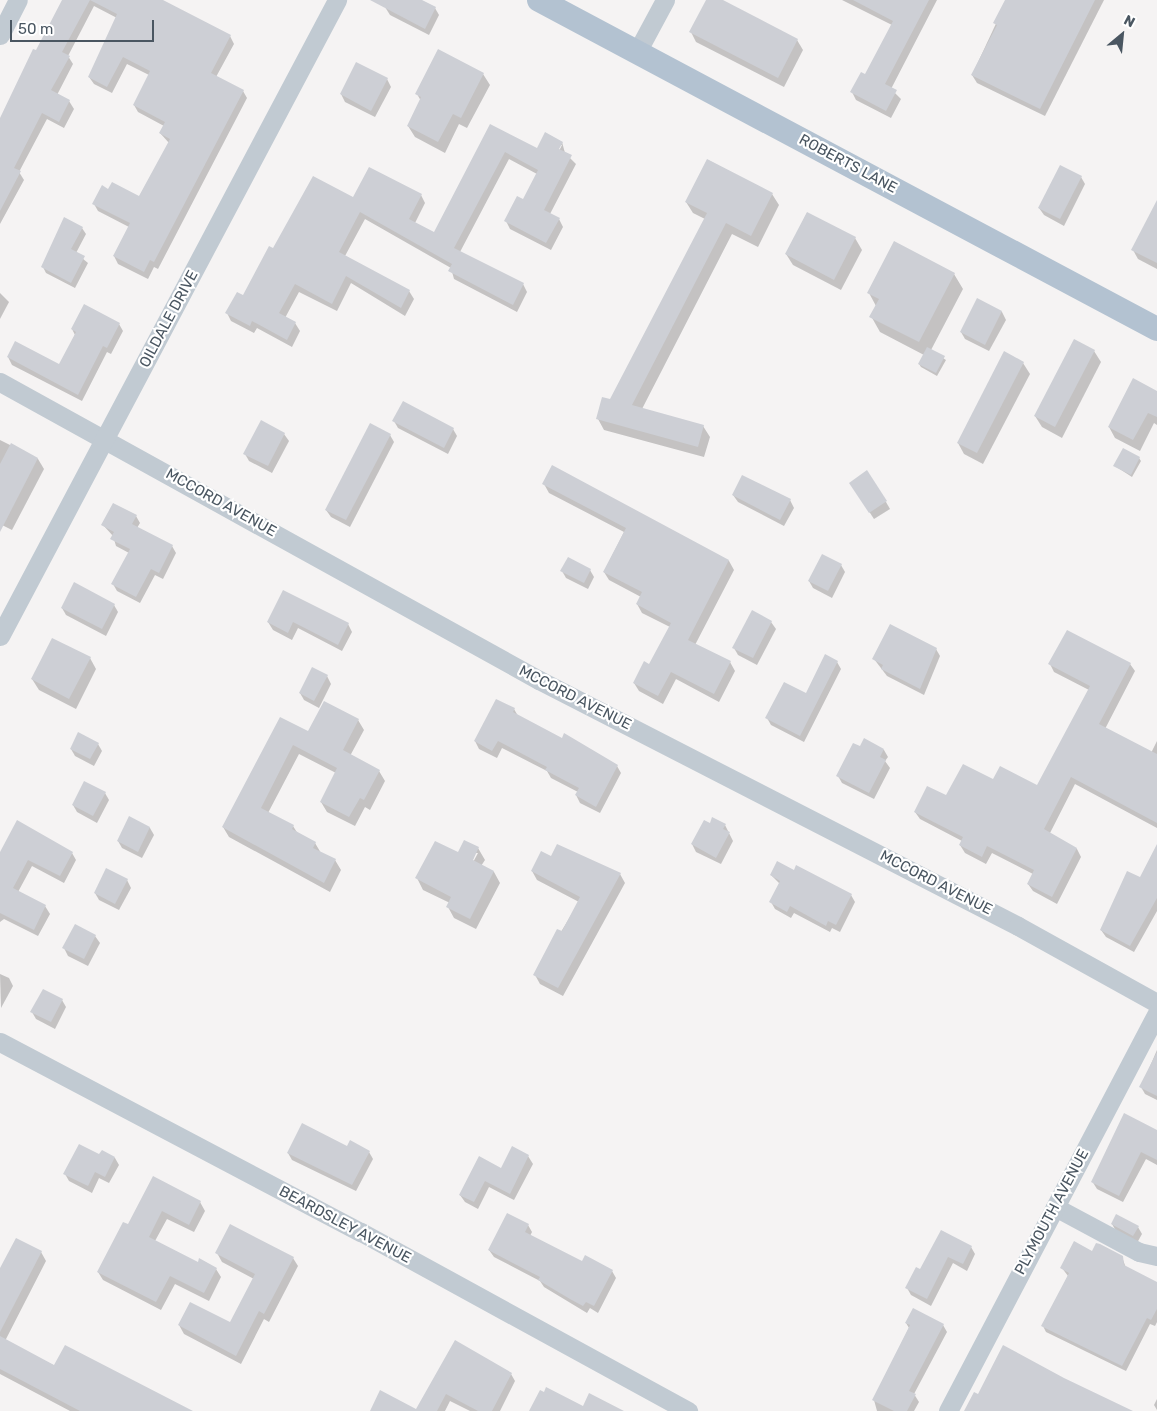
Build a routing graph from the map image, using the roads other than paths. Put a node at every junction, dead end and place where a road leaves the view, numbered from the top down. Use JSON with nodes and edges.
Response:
{"nodes":[{"id":1,"x":18,"y":0,"type":"edge"},
{"id":2,"x":337,"y":0,"type":"edge"},
{"id":3,"x":539,"y":0,"type":"edge"},
{"id":4,"x":664,"y":0,"type":"edge"},
{"id":5,"x":0,"y":35,"type":"edge"},
{"id":6,"x":637,"y":52,"type":"junction"},
{"id":7,"x":1157,"y":329,"type":"edge"},
{"id":8,"x":0,"y":382,"type":"edge"},
{"id":9,"x":106,"y":439,"type":"junction"},
{"id":10,"x":0,"y":636,"type":"edge"},
{"id":11,"x":1157,"y":1003,"type":"edge"},
{"id":12,"x":1157,"y":1012,"type":"edge"},
{"id":13,"x":0,"y":1042,"type":"edge"},
{"id":14,"x":1055,"y":1207,"type":"junction"},
{"id":15,"x":1157,"y":1256,"type":"edge"},
{"id":16,"x":688,"y":1411,"type":"edge"},
{"id":17,"x":948,"y":1411,"type":"edge"}],
"edges":[{"from":1,"to":5,"type":"street"},
{"from":2,"to":9,"type":"street","name":"OILDALE DRIVE"},
{"from":3,"to":6,"type":"main road","name":"ROBERTS LANE"},
{"from":4,"to":6,"type":"street"},
{"from":6,"to":7,"type":"main road","name":"ROBERTS LANE"},
{"from":8,"to":9,"type":"street","name":"MCCORD AVENUE"},
{"from":9,"to":10,"type":"street","name":"OILDALE DRIVE"},
{"from":9,"to":11,"type":"street","name":"MCCORD AVENUE"},
{"from":12,"to":14,"type":"street","name":"PLYMOUTH AVENUE"},
{"from":13,"to":16,"type":"street","name":"BEARDSLEY AVENUE"},
{"from":14,"to":15,"type":"street"},
{"from":14,"to":17,"type":"street","name":"PLYMOUTH AVENUE"}]}
